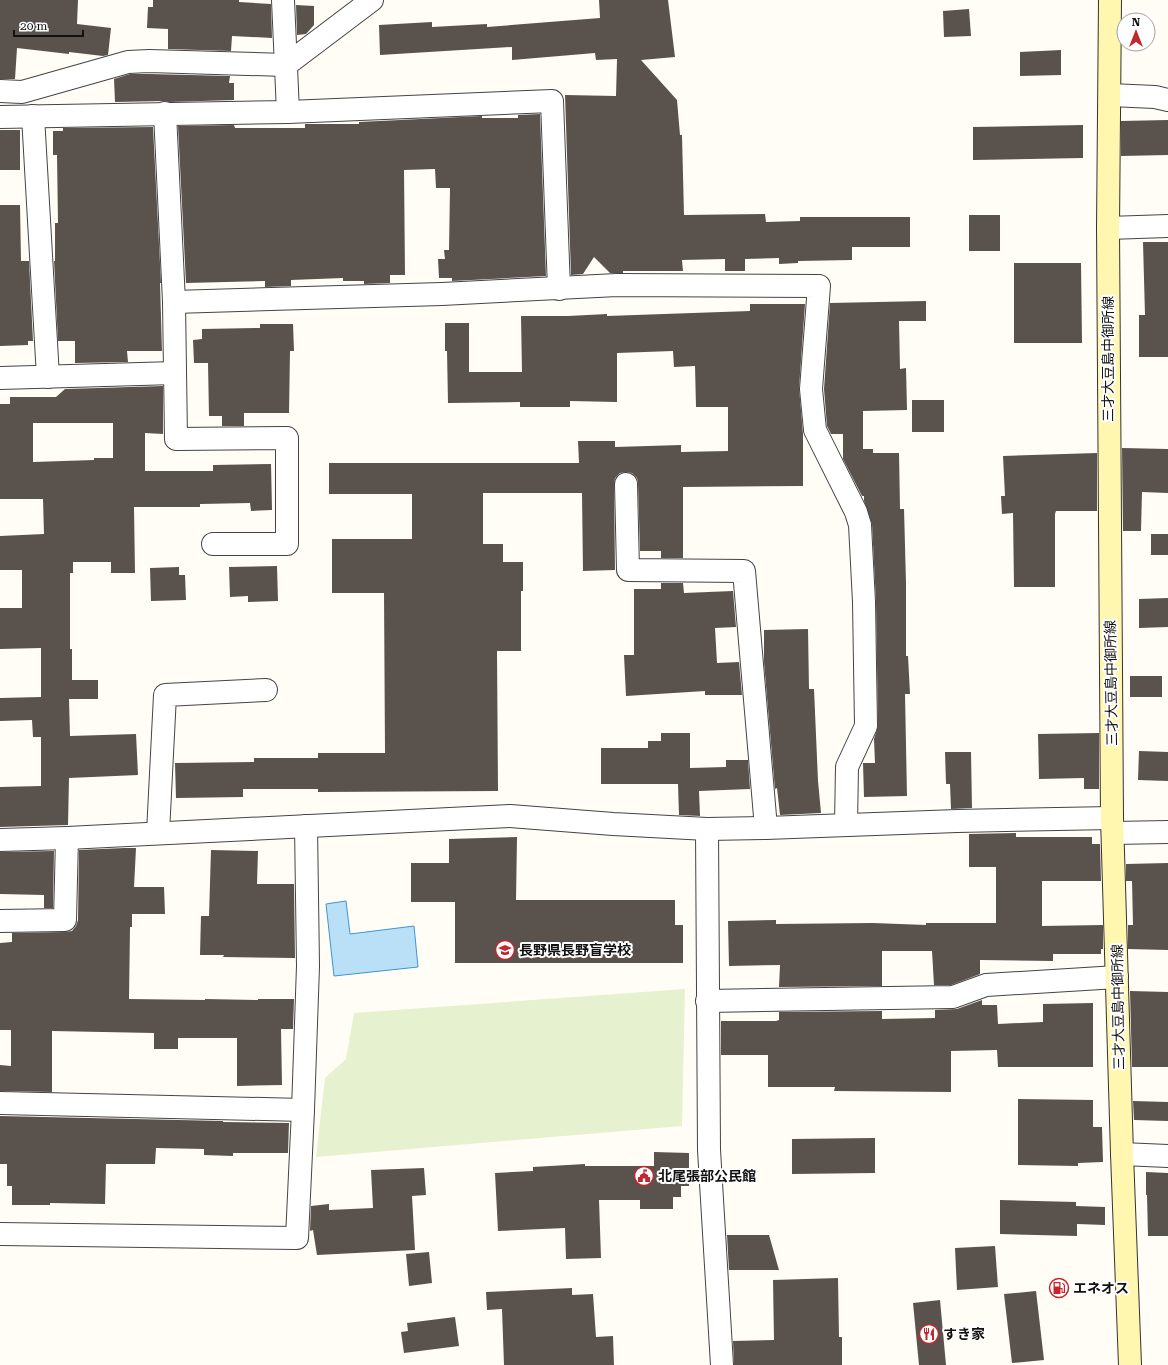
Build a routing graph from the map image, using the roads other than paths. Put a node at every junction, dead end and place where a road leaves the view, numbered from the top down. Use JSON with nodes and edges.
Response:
{"nodes":[{"id":1,"x":283,"y":0,"type":"edge"},
{"id":2,"x":372,"y":0,"type":"edge"},
{"id":3,"x":1110,"y":0,"type":"edge"},
{"id":4,"x":286,"y":65,"type":"junction"},
{"id":5,"x":0,"y":91,"type":"edge"},
{"id":6,"x":1110,"y":95,"type":"junction"},
{"id":7,"x":1168,"y":100,"type":"edge"},
{"id":8,"x":288,"y":112,"type":"junction"},
{"id":9,"x":165,"y":113,"type":"junction"},
{"id":10,"x":33,"y":116,"type":"junction"},
{"id":11,"x":0,"y":117,"type":"edge"},
{"id":12,"x":1168,"y":226,"type":"edge"},
{"id":13,"x":1108,"y":228,"type":"junction"},
{"id":14,"x":559,"y":289,"type":"junction"},
{"id":15,"x":174,"y":302,"type":"junction"},
{"id":16,"x":175,"y":373,"type":"junction"},
{"id":17,"x":48,"y":377,"type":"junction"},
{"id":18,"x":0,"y":378,"type":"edge"},
{"id":19,"x":626,"y":484,"type":"dead end"},
{"id":20,"x":213,"y":544,"type":"dead end"},
{"id":21,"x":266,"y":690,"type":"dead end"},
{"id":22,"x":846,"y":824,"type":"junction"},
{"id":23,"x":1113,"y":825,"type":"junction"},
{"id":24,"x":306,"y":826,"type":"junction"},
{"id":25,"x":766,"y":828,"type":"junction"},
{"id":26,"x":708,"y":829,"type":"junction"},
{"id":27,"x":1168,"y":832,"type":"edge"},
{"id":28,"x":158,"y":833,"type":"junction"},
{"id":29,"x":67,"y":838,"type":"junction"},
{"id":30,"x":0,"y":840,"type":"edge"},
{"id":31,"x":0,"y":921,"type":"edge"},
{"id":32,"x":1117,"y":977,"type":"junction"},
{"id":33,"x":708,"y":1001,"type":"junction"},
{"id":34,"x":0,"y":1103,"type":"edge"},
{"id":35,"x":303,"y":1110,"type":"junction"},
{"id":36,"x":1122,"y":1154,"type":"junction"},
{"id":37,"x":1168,"y":1156,"type":"edge"},
{"id":38,"x":0,"y":1234,"type":"edge"},
{"id":39,"x":722,"y":1365,"type":"edge"},
{"id":40,"x":1130,"y":1365,"type":"edge"}],
"edges":[{"from":1,"to":4,"type":"street"},
{"from":2,"to":4,"type":"street"},
{"from":3,"to":6,"type":"main road","name":"三才大豆島中御所線"},
{"from":4,"to":5,"type":"street"},
{"from":4,"to":8,"type":"street"},
{"from":6,"to":7,"type":"street"},
{"from":6,"to":13,"type":"main road","name":"三才大豆島中御所線"},
{"from":8,"to":9,"type":"street"},
{"from":8,"to":14,"type":"street"},
{"from":9,"to":10,"type":"street"},
{"from":9,"to":15,"type":"street"},
{"from":10,"to":11,"type":"street"},
{"from":10,"to":17,"type":"street"},
{"from":12,"to":13,"type":"street"},
{"from":13,"to":23,"type":"main road","name":"三才大豆島中御所線"},
{"from":14,"to":15,"type":"street"},
{"from":14,"to":22,"type":"street"},
{"from":15,"to":16,"type":"street"},
{"from":16,"to":17,"type":"street"},
{"from":16,"to":20,"type":"street"},
{"from":17,"to":18,"type":"street"},
{"from":19,"to":25,"type":"street"},
{"from":21,"to":28,"type":"street"},
{"from":22,"to":23,"type":"street"},
{"from":22,"to":25,"type":"street"},
{"from":23,"to":27,"type":"street"},
{"from":23,"to":32,"type":"main road","name":"三才大豆島中御所線"},
{"from":24,"to":26,"type":"street"},
{"from":24,"to":28,"type":"street"},
{"from":24,"to":35,"type":"street"},
{"from":25,"to":26,"type":"street"},
{"from":26,"to":33,"type":"street"},
{"from":28,"to":29,"type":"street"},
{"from":29,"to":30,"type":"street"},
{"from":29,"to":31,"type":"street"},
{"from":32,"to":33,"type":"street"},
{"from":32,"to":36,"type":"main road","name":"三才大豆島中御所線"},
{"from":33,"to":39,"type":"street"},
{"from":34,"to":35,"type":"street"},
{"from":35,"to":38,"type":"street"},
{"from":36,"to":37,"type":"street"},
{"from":36,"to":40,"type":"main road","name":"三才大豆島中御所線"}]}
